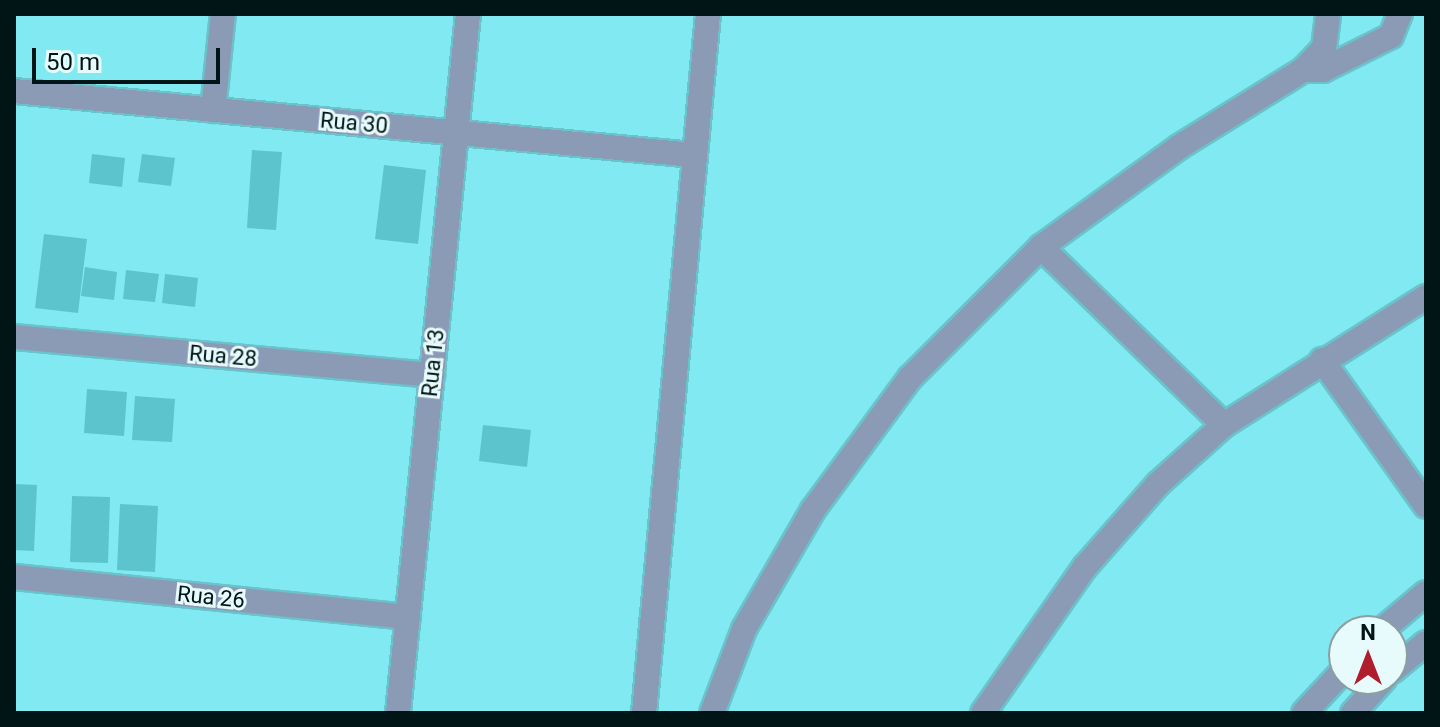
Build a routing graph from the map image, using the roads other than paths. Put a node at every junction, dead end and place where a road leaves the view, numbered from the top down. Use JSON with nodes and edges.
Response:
{"nodes":[{"id":1,"x":223,"y":14,"type":"edge"},
{"id":2,"x":468,"y":14,"type":"edge"},
{"id":3,"x":708,"y":14,"type":"edge"},
{"id":4,"x":1328,"y":14,"type":"edge"},
{"id":5,"x":1400,"y":14,"type":"edge"},
{"id":6,"x":1303,"y":70,"type":"junction"},
{"id":7,"x":14,"y":91,"type":"edge"},
{"id":8,"x":213,"y":110,"type":"junction"},
{"id":9,"x":456,"y":133,"type":"junction"},
{"id":10,"x":693,"y":155,"type":"junction"},
{"id":11,"x":1041,"y":247,"type":"junction"},
{"id":12,"x":1426,"y":297,"type":"edge"},
{"id":13,"x":14,"y":337,"type":"edge"},
{"id":14,"x":1322,"y":360,"type":"junction"},
{"id":15,"x":432,"y":375,"type":"junction"},
{"id":16,"x":1224,"y":425,"type":"junction"},
{"id":17,"x":1426,"y":506,"type":"edge"},
{"id":18,"x":14,"y":577,"type":"edge"},
{"id":19,"x":1426,"y":593,"type":"edge"},
{"id":20,"x":1400,"y":615,"type":"edge"},
{"id":21,"x":408,"y":617,"type":"junction"},
{"id":22,"x":1426,"y":643,"type":"edge"},
{"id":23,"x":1408,"y":658,"type":"edge"},
{"id":24,"x":1328,"y":687,"type":"edge"},
{"id":25,"x":1369,"y":695,"type":"edge"},
{"id":26,"x":398,"y":713,"type":"edge"},
{"id":27,"x":644,"y":713,"type":"edge"},
{"id":28,"x":712,"y":713,"type":"edge"},
{"id":29,"x":983,"y":713,"type":"edge"},
{"id":30,"x":1304,"y":713,"type":"edge"},
{"id":31,"x":1353,"y":713,"type":"edge"}],
"edges":[{"from":1,"to":8,"type":"street"},
{"from":2,"to":9,"type":"street","name":"Rua 13"},
{"from":3,"to":10,"type":"street"},
{"from":4,"to":6,"type":"street"},
{"from":5,"to":6,"type":"street"},
{"from":6,"to":11,"type":"street"},
{"from":7,"to":8,"type":"street","name":"Rua 30"},
{"from":8,"to":9,"type":"street","name":"Rua 30"},
{"from":9,"to":10,"type":"street","name":"Rua 30"},
{"from":9,"to":15,"type":"street","name":"Rua 13"},
{"from":10,"to":27,"type":"street"},
{"from":11,"to":16,"type":"street"},
{"from":11,"to":28,"type":"street"},
{"from":12,"to":14,"type":"street"},
{"from":13,"to":15,"type":"street","name":"Rua 28"},
{"from":14,"to":16,"type":"street"},
{"from":14,"to":17,"type":"street"},
{"from":15,"to":21,"type":"street","name":"Rua 13"},
{"from":16,"to":29,"type":"street"},
{"from":18,"to":21,"type":"street","name":"Rua 26"},
{"from":19,"to":20,"type":"street"},
{"from":21,"to":26,"type":"street","name":"Rua 13"},
{"from":22,"to":23,"type":"street"},
{"from":24,"to":30,"type":"street"},
{"from":25,"to":31,"type":"street"}]}
